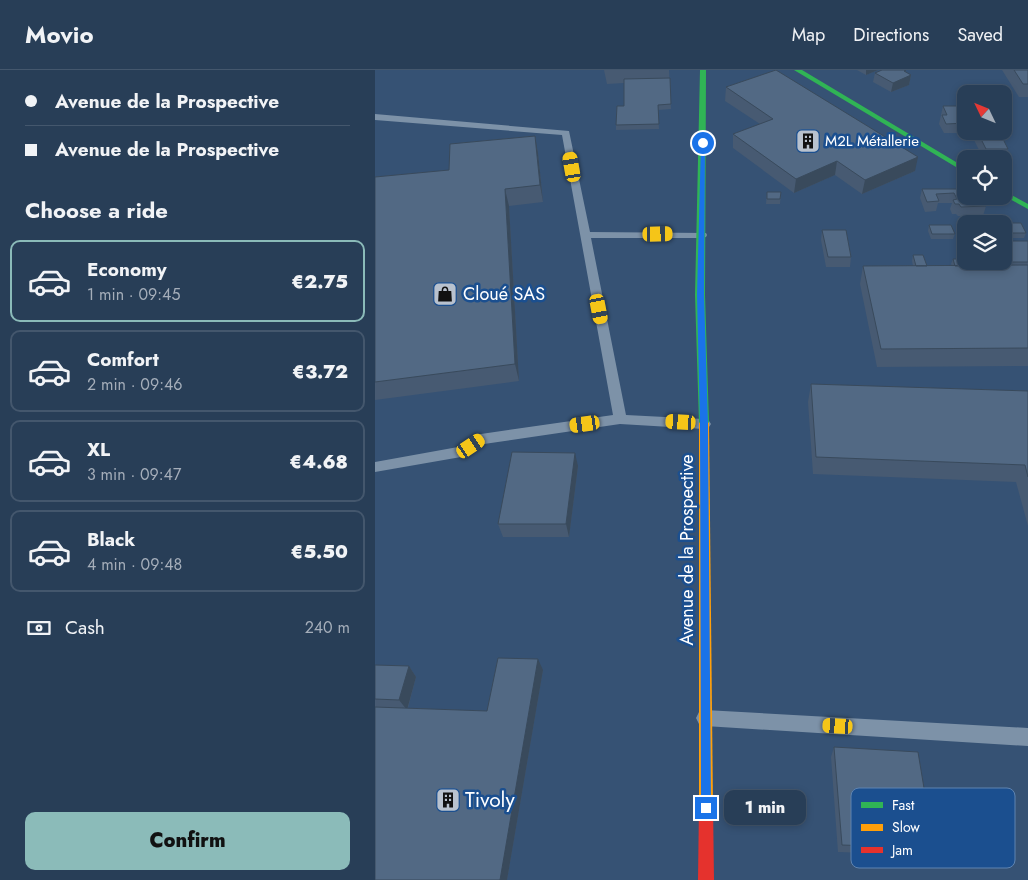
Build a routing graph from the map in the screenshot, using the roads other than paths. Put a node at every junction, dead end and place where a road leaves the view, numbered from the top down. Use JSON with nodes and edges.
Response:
{"nodes":[{"id":1,"x":703,"y":70,"type":"edge"},
{"id":2,"x":797,"y":70,"type":"edge"},
{"id":3,"x":375,"y":117,"type":"edge"},
{"id":4,"x":957,"y":166,"type":"edge"},
{"id":5,"x":1012,"y":198,"type":"edge"},
{"id":6,"x":1028,"y":208,"type":"edge"},
{"id":7,"x":585,"y":235,"type":"junction"},
{"id":8,"x":702,"y":235,"type":"junction"},
{"id":9,"x":620,"y":419,"type":"junction"},
{"id":10,"x":704,"y":424,"type":"junction"},
{"id":11,"x":375,"y":467,"type":"edge"},
{"id":12,"x":705,"y":718,"type":"junction"},
{"id":13,"x":1028,"y":737,"type":"edge"},
{"id":14,"x":706,"y":880,"type":"edge"}],
"edges":[{"from":1,"to":8,"type":"main road","name":"Avenue de la Prospective"},
{"from":2,"to":4,"type":"main road"},
{"from":3,"to":7,"type":"lane"},
{"from":5,"to":6,"type":"main road"},
{"from":7,"to":8,"type":"lane"},
{"from":7,"to":9,"type":"lane"},
{"from":8,"to":10,"type":"main road","name":"Avenue de la Prospective"},
{"from":9,"to":10,"type":"lane"},
{"from":9,"to":11,"type":"lane"},
{"from":10,"to":12,"type":"main road","name":"Avenue de la Prospective"},
{"from":12,"to":13,"type":"lane"},
{"from":12,"to":14,"type":"main road","name":"Avenue de la Prospective"}]}
